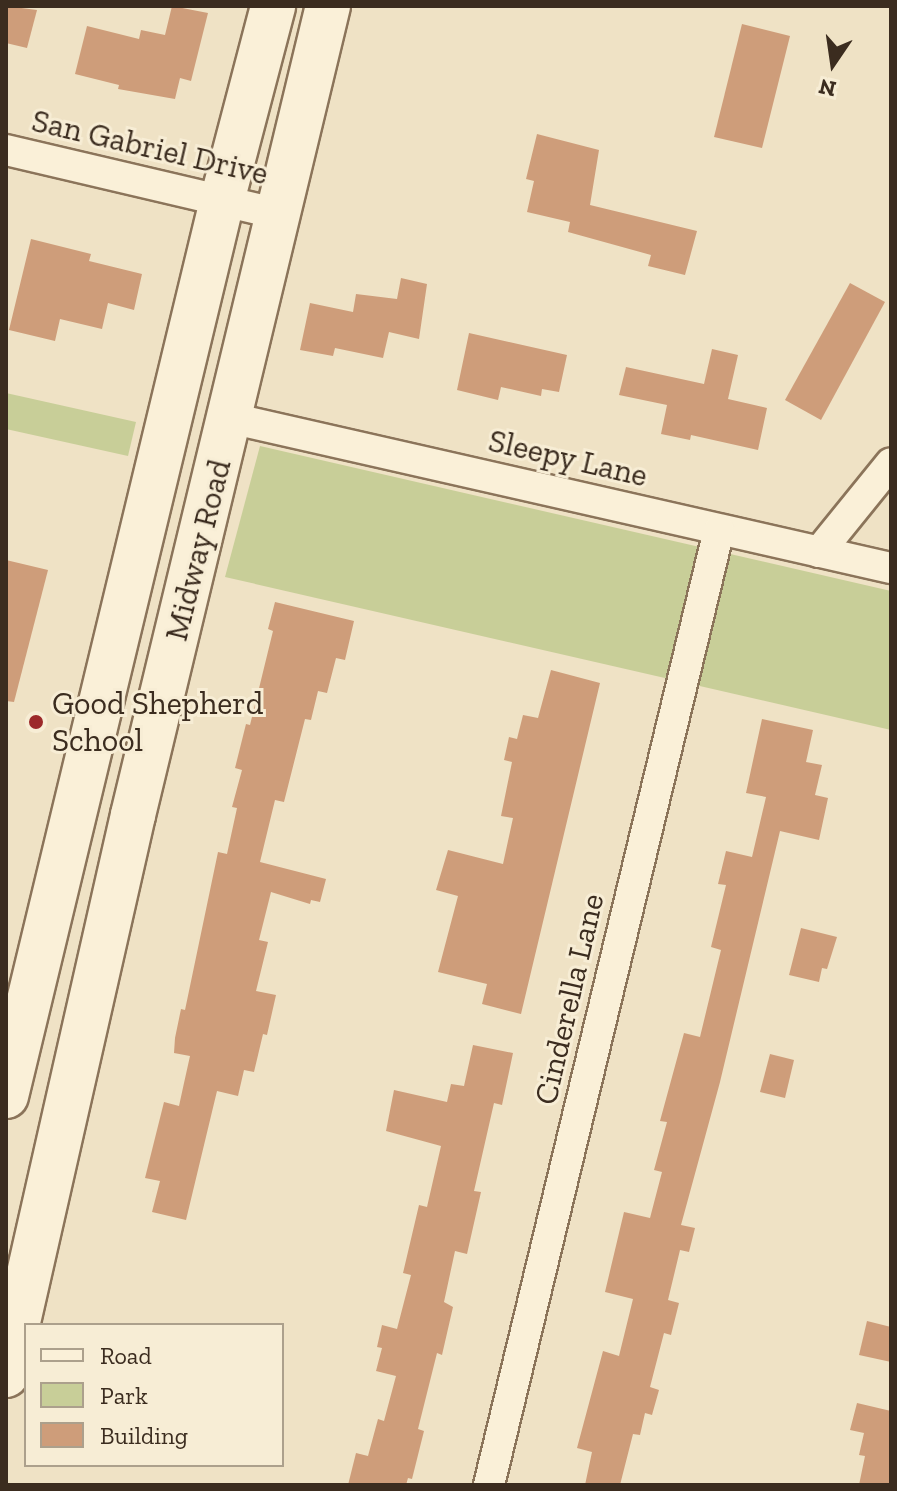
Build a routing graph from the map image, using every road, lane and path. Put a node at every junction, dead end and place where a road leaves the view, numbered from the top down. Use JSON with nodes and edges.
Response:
{"nodes":[{"id":1,"x":273,"y":6,"type":"edge"},
{"id":2,"x":328,"y":6,"type":"edge"},
{"id":3,"x":6,"y":150,"type":"edge"},
{"id":4,"x":222,"y":201,"type":"junction"},
{"id":5,"x":278,"y":214,"type":"junction"},
{"id":6,"x":230,"y":418,"type":"junction"},
{"id":7,"x":891,"y":463,"type":"edge"},
{"id":8,"x":719,"y":530,"type":"junction"},
{"id":9,"x":819,"y":552,"type":"junction"},
{"id":10,"x":891,"y":568,"type":"edge"},
{"id":11,"x":6,"y":1096,"type":"edge"},
{"id":12,"x":6,"y":1375,"type":"edge"},
{"id":13,"x":489,"y":1485,"type":"edge"}],
"edges":[{"from":1,"to":4,"type":"main road","name":"Midway Road"},
{"from":2,"to":5,"type":"main road","name":"Midway Road"},
{"from":3,"to":4,"type":"street","name":"San Gabriel Drive"},
{"from":4,"to":5,"type":"street","name":"San Gabriel Drive"},
{"from":4,"to":11,"type":"main road","name":"Midway Road"},
{"from":5,"to":6,"type":"main road","name":"Midway Road"},
{"from":6,"to":8,"type":"street","name":"Sleepy Lane"},
{"from":6,"to":12,"type":"main road","name":"Midway Road"},
{"from":7,"to":9,"type":"street"},
{"from":8,"to":9,"type":"street","name":"Sleepy Lane"},
{"from":8,"to":13,"type":"street","name":"Cinderella Lane"},
{"from":9,"to":10,"type":"street","name":"Sleepy Lane"}]}
